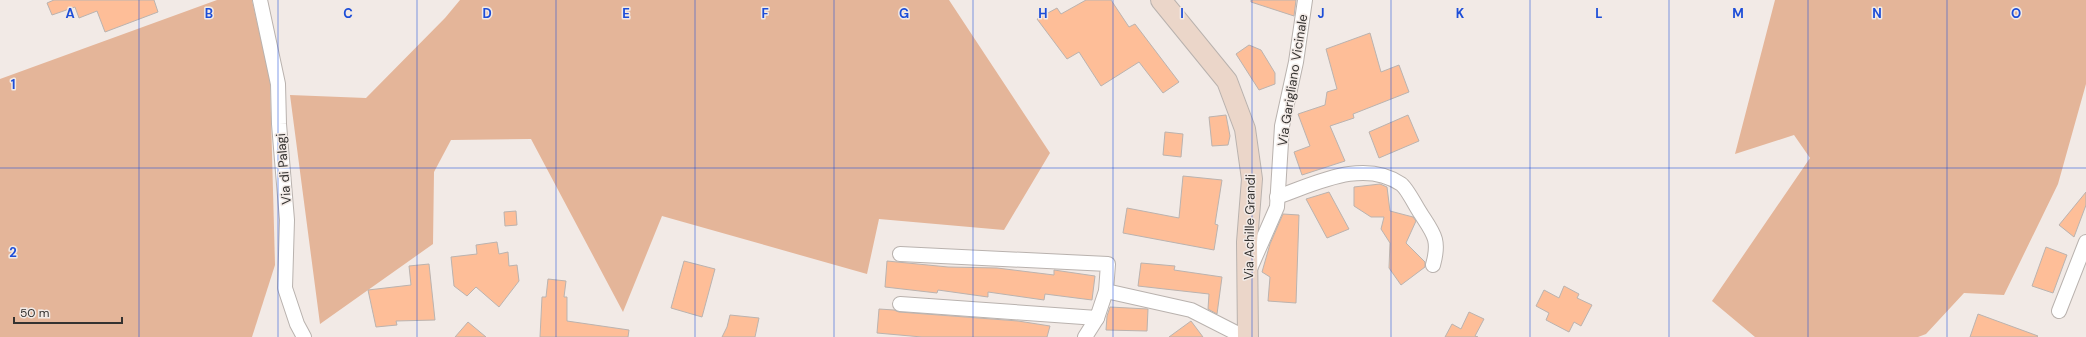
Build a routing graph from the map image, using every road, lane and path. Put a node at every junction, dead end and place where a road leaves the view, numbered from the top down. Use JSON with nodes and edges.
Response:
{"nodes":[{"id":1,"x":260,"y":0,"type":"edge"},
{"id":2,"x":1161,"y":0,"type":"edge"},
{"id":3,"x":1305,"y":0,"type":"edge"},
{"id":4,"x":1277,"y":197,"type":"junction"},
{"id":5,"x":2086,"y":242,"type":"edge"},
{"id":6,"x":900,"y":254,"type":"dead end"},
{"id":7,"x":1433,"y":265,"type":"dead end"},
{"id":8,"x":1248,"y":273,"type":"junction"},
{"id":9,"x":1106,"y":291,"type":"junction"},
{"id":10,"x":900,"y":304,"type":"dead end"},
{"id":11,"x":2059,"y":311,"type":"dead end"},
{"id":12,"x":1096,"y":318,"type":"junction"},
{"id":13,"x":304,"y":337,"type":"edge"},
{"id":14,"x":1085,"y":337,"type":"edge"},
{"id":15,"x":1244,"y":337,"type":"edge"},
{"id":16,"x":1248,"y":337,"type":"edge"}],
"edges":[{"from":1,"to":13,"type":"street","name":"Via di Palagi"},
{"from":2,"to":8,"type":"main road","name":"Via Achille Grandi"},
{"from":3,"to":4,"type":"street","name":"Via Garigliano Vicinale"},
{"from":4,"to":7,"type":"street"},
{"from":4,"to":8,"type":"street","name":"Via Garigliano Vicinale"},
{"from":5,"to":11,"type":"street"},
{"from":6,"to":9,"type":"street"},
{"from":8,"to":16,"type":"main road","name":"Via Achille Grandi"},
{"from":9,"to":12,"type":"street"},
{"from":9,"to":15,"type":"street"},
{"from":10,"to":12,"type":"street"},
{"from":12,"to":14,"type":"street"}]}
